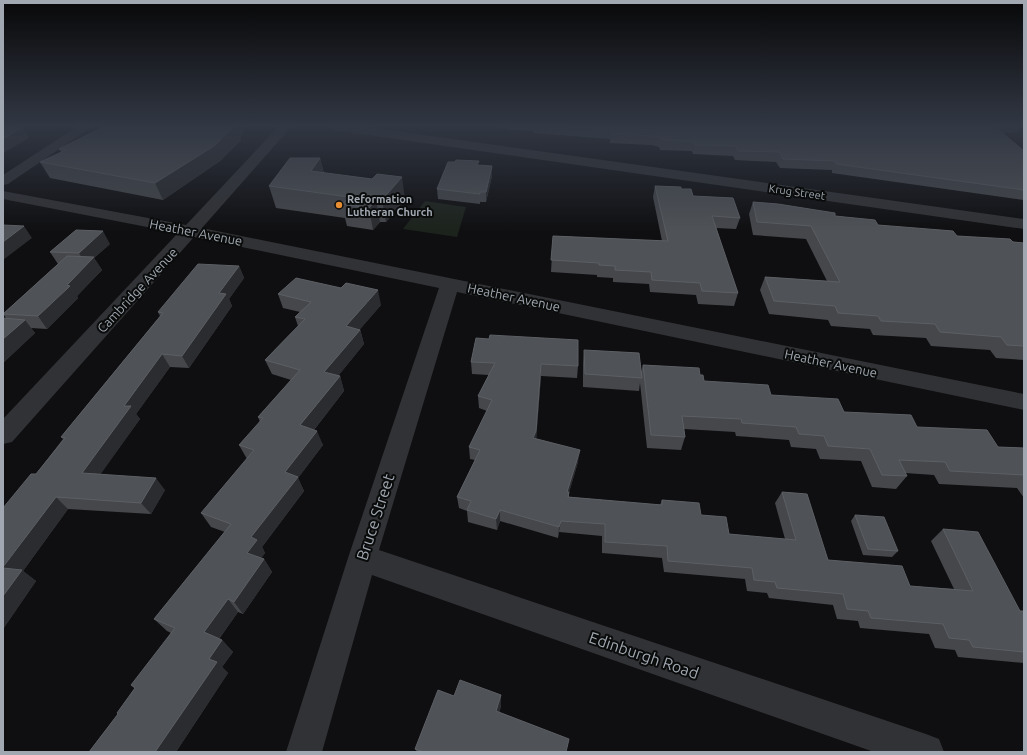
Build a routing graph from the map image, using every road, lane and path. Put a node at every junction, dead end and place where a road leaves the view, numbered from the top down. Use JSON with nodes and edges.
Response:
{"nodes":[{"id":1,"x":33,"y":161,"type":"edge"},
{"id":2,"x":254,"y":161,"type":"edge"},
{"id":3,"x":581,"y":161,"type":"edge"},
{"id":4,"x":3,"y":181,"type":"edge"},
{"id":5,"x":3,"y":195,"type":"edge"},
{"id":6,"x":1024,"y":224,"type":"edge"},
{"id":7,"x":191,"y":231,"type":"junction"},
{"id":8,"x":450,"y":284,"type":"junction"},
{"id":9,"x":1024,"y":402,"type":"edge"},
{"id":10,"x":3,"y":435,"type":"edge"},
{"id":11,"x":362,"y":558,"type":"junction"},
{"id":12,"x":304,"y":752,"type":"edge"},
{"id":13,"x":926,"y":752,"type":"edge"}],
"edges":[{"from":1,"to":4,"type":"street"},
{"from":2,"to":7,"type":"street","name":"Cambridge Avenue"},
{"from":3,"to":6,"type":"street","name":"Krug Street"},
{"from":5,"to":7,"type":"street","name":"Heather Avenue"},
{"from":7,"to":8,"type":"street","name":"Heather Avenue"},
{"from":7,"to":10,"type":"street","name":"Cambridge Avenue"},
{"from":8,"to":9,"type":"street","name":"Heather Avenue"},
{"from":8,"to":11,"type":"street","name":"Bruce Street"},
{"from":11,"to":12,"type":"street","name":"Bruce Street"},
{"from":11,"to":13,"type":"street","name":"Edinburgh Road"}]}
